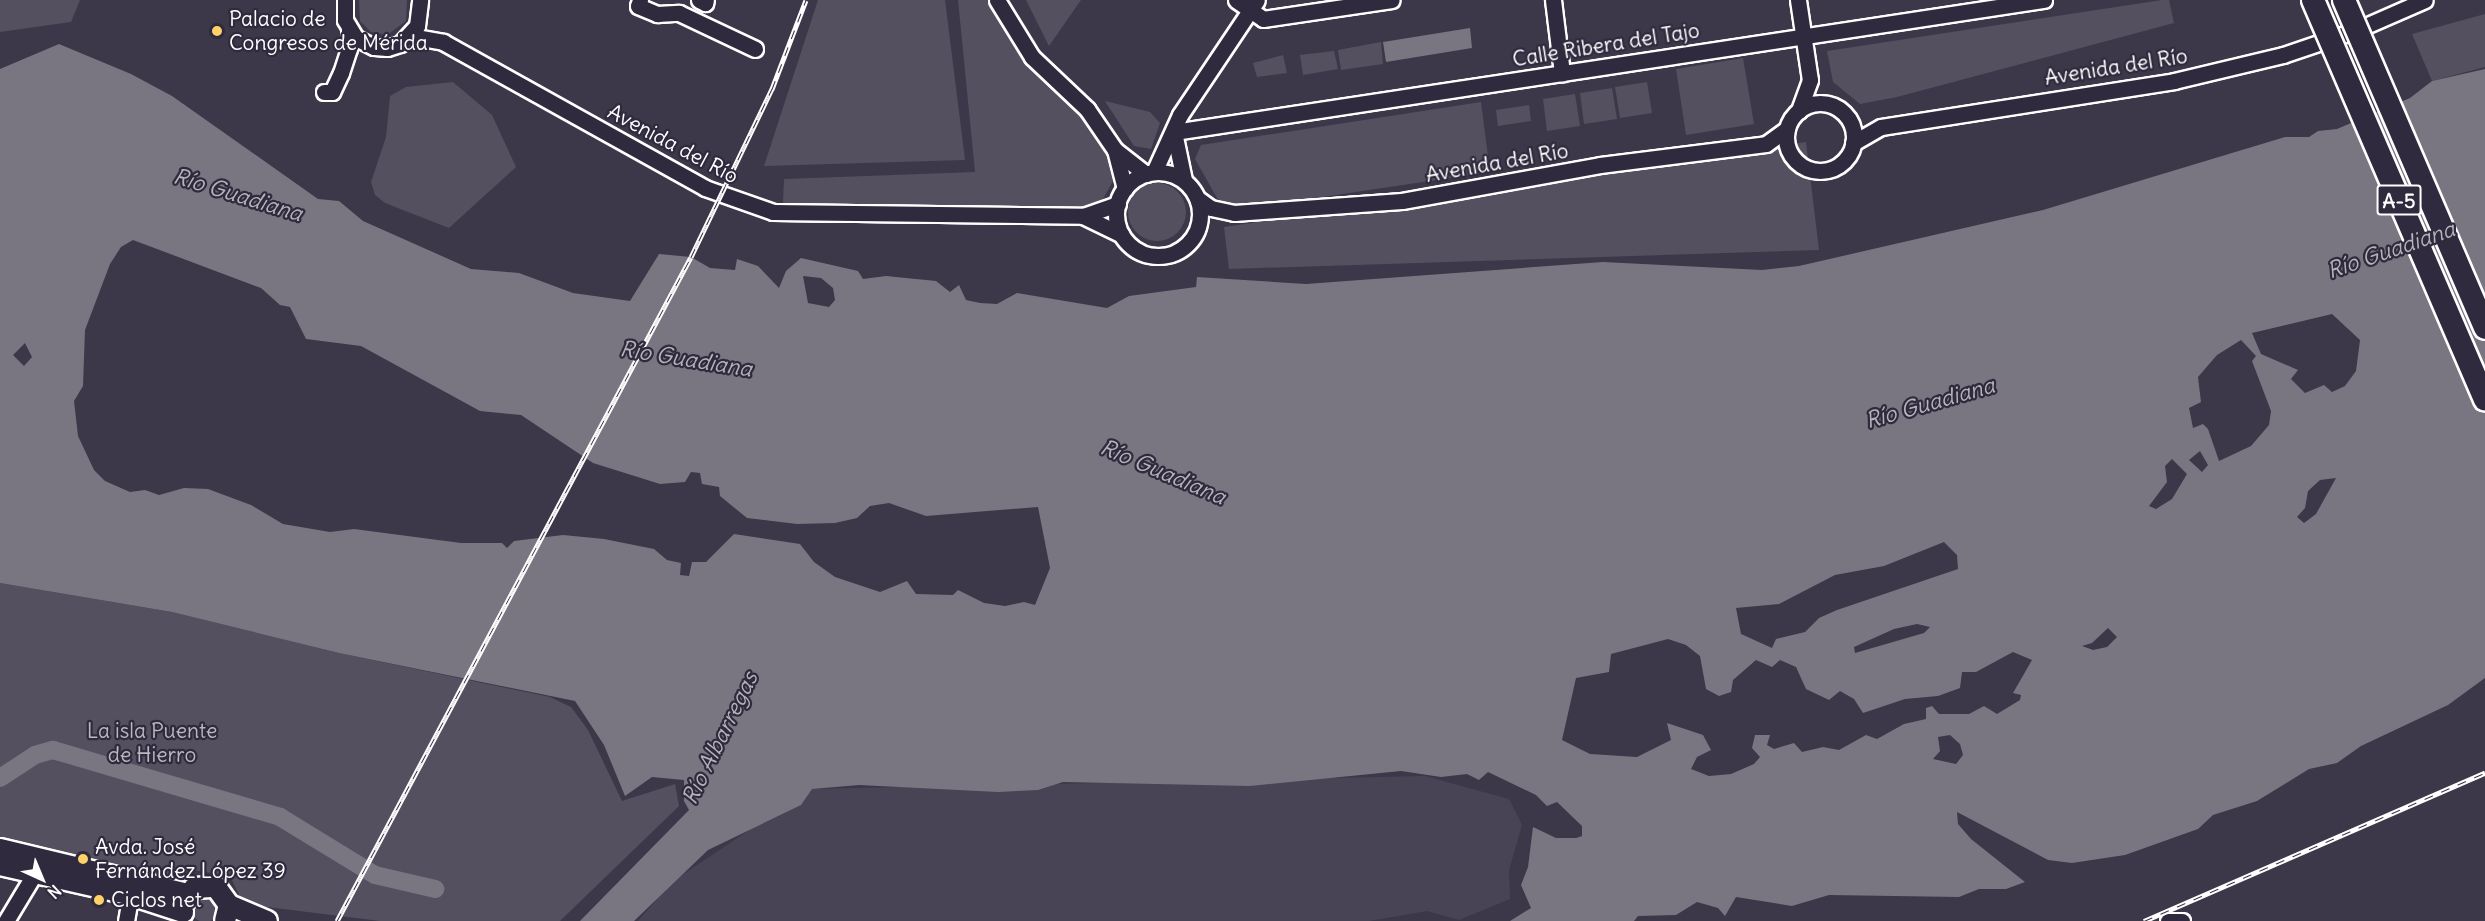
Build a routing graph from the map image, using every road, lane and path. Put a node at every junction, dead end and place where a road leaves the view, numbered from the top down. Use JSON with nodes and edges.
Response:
{"nodes":[{"id":1,"x":640,"y":0,"type":"edge"},
{"id":2,"x":699,"y":0,"type":"edge"},
{"id":3,"x":706,"y":0,"type":"edge"},
{"id":4,"x":997,"y":0,"type":"edge"},
{"id":5,"x":1236,"y":0,"type":"edge"},
{"id":6,"x":1392,"y":0,"type":"edge"},
{"id":7,"x":1552,"y":0,"type":"edge"},
{"id":8,"x":1798,"y":0,"type":"edge"},
{"id":9,"x":2044,"y":0,"type":"edge"},
{"id":10,"x":2313,"y":0,"type":"edge"},
{"id":11,"x":2343,"y":0,"type":"edge"},
{"id":12,"x":2425,"y":0,"type":"edge"},
{"id":13,"x":341,"y":3,"type":"edge"},
{"id":14,"x":1254,"y":5,"type":"edge"},
{"id":15,"x":420,"y":7,"type":"edge"},
{"id":16,"x":349,"y":30,"type":"junction"},
{"id":17,"x":410,"y":36,"type":"junction"},
{"id":18,"x":1803,"y":37,"type":"junction"},
{"id":19,"x":443,"y":42,"type":"junction"},
{"id":20,"x":374,"y":47,"type":"junction"},
{"id":21,"x":755,"y":49,"type":"dead end"},
{"id":22,"x":341,"y":73,"type":"junction"},
{"id":23,"x":1562,"y":73,"type":"junction"},
{"id":24,"x":1810,"y":80,"type":"junction"},
{"id":25,"x":324,"y":92,"type":"dead end"},
{"id":26,"x":1829,"y":104,"type":"junction"},
{"id":27,"x":1798,"y":111,"type":"junction"},
{"id":28,"x":1849,"y":121,"type":"junction"},
{"id":29,"x":1881,"y":127,"type":"junction"},
{"id":30,"x":1787,"y":129,"type":"junction"},
{"id":31,"x":1174,"y":132,"type":"junction"},
{"id":32,"x":1853,"y":143,"type":"junction"},
{"id":33,"x":1766,"y":144,"type":"junction"},
{"id":34,"x":1115,"y":150,"type":"junction"},
{"id":35,"x":1792,"y":156,"type":"junction"},
{"id":36,"x":1150,"y":173,"type":"junction"},
{"id":37,"x":1184,"y":180,"type":"junction"},
{"id":38,"x":1125,"y":189,"type":"junction"},
{"id":39,"x":1197,"y":198,"type":"junction"},
{"id":40,"x":1118,"y":204,"type":"junction"},
{"id":41,"x":1234,"y":213,"type":"junction"},
{"id":42,"x":1083,"y":216,"type":"junction"},
{"id":43,"x":1198,"y":227,"type":"junction"},
{"id":44,"x":1122,"y":235,"type":"junction"},
{"id":45,"x":2485,"y":328,"type":"edge"},
{"id":46,"x":2485,"y":400,"type":"edge"},
{"id":47,"x":0,"y":849,"type":"edge"},
{"id":48,"x":0,"y":865,"type":"edge"},
{"id":49,"x":36,"y":871,"type":"junction"},
{"id":50,"x":186,"y":909,"type":"edge"},
{"id":51,"x":124,"y":912,"type":"edge"},
{"id":52,"x":227,"y":913,"type":"edge"},
{"id":53,"x":6,"y":921,"type":"edge"},
{"id":54,"x":267,"y":921,"type":"edge"},
{"id":55,"x":2168,"y":921,"type":"edge"},
{"id":56,"x":2182,"y":921,"type":"edge"}],
"edges":[{"from":1,"to":21,"type":"street"},
{"from":2,"to":3,"type":"street"},
{"from":4,"to":34,"type":"street"},
{"from":5,"to":14,"type":"street"},
{"from":6,"to":14,"type":"street"},
{"from":7,"to":23,"type":"street"},
{"from":8,"to":18,"type":"street"},
{"from":9,"to":18,"type":"street","name":"Calle Ribera del Tajo"},
{"from":10,"to":46,"type":"highway","number":"A-5","bridge":true},
{"from":11,"to":45,"type":"highway","number":"A-5","bridge":true},
{"from":12,"to":29,"type":"street","name":"Avenida del Río"},
{"from":13,"to":16,"type":"street"},
{"from":14,"to":31,"type":"street"},
{"from":15,"to":17,"type":"street"},
{"from":15,"to":19,"type":"street","name":"Avenida del Río"},
{"from":16,"to":20,"type":"street"},
{"from":16,"to":22,"type":"street"},
{"from":17,"to":19,"type":"street","name":"Avenida del Río"},
{"from":17,"to":20,"type":"street"},
{"from":18,"to":23,"type":"street","name":"Calle Ribera del Tajo"},
{"from":18,"to":24,"type":"street"},
{"from":19,"to":42,"type":"street","name":"Avenida del Río"},
{"from":20,"to":22,"type":"street"},
{"from":22,"to":25,"type":"street"},
{"from":23,"to":31,"type":"street","name":"Calle Ribera del Tajo"},
{"from":24,"to":26,"type":"street"},
{"from":24,"to":27,"type":"street"},
{"from":26,"to":27,"type":"street"},
{"from":26,"to":28,"type":"street"},
{"from":27,"to":30,"type":"street"},
{"from":28,"to":29,"type":"street","name":"Avenida del Río"},
{"from":28,"to":32,"type":"street"},
{"from":29,"to":32,"type":"street","name":"Avenida del Río"},
{"from":30,"to":33,"type":"street","name":"Avenida del Río"},
{"from":30,"to":35,"type":"street"},
{"from":31,"to":36,"type":"street"},
{"from":31,"to":37,"type":"street"},
{"from":32,"to":35,"type":"street"},
{"from":33,"to":35,"type":"street"},
{"from":33,"to":41,"type":"street","name":"Avenida del Río"},
{"from":34,"to":36,"type":"street"},
{"from":34,"to":38,"type":"street"},
{"from":36,"to":37,"type":"street"},
{"from":36,"to":38,"type":"street"},
{"from":37,"to":39,"type":"street"},
{"from":38,"to":40,"type":"street"},
{"from":39,"to":41,"type":"street","name":"Avenida del Río"},
{"from":39,"to":43,"type":"street"},
{"from":40,"to":42,"type":"street","name":"Avenida del Río"},
{"from":40,"to":44,"type":"street"},
{"from":41,"to":43,"type":"street","name":"Avenida del Río"},
{"from":42,"to":44,"type":"street","name":"Avenida del Río"},
{"from":43,"to":44,"type":"street"},
{"from":47,"to":50,"type":"main road"},
{"from":48,"to":49,"type":"main road"},
{"from":49,"to":51,"type":"main road"},
{"from":49,"to":53,"type":"street"},
{"from":50,"to":51,"type":"main road"},
{"from":50,"to":52,"type":"main road"},
{"from":52,"to":54,"type":"main road"},
{"from":55,"to":56,"type":"street"}]}
